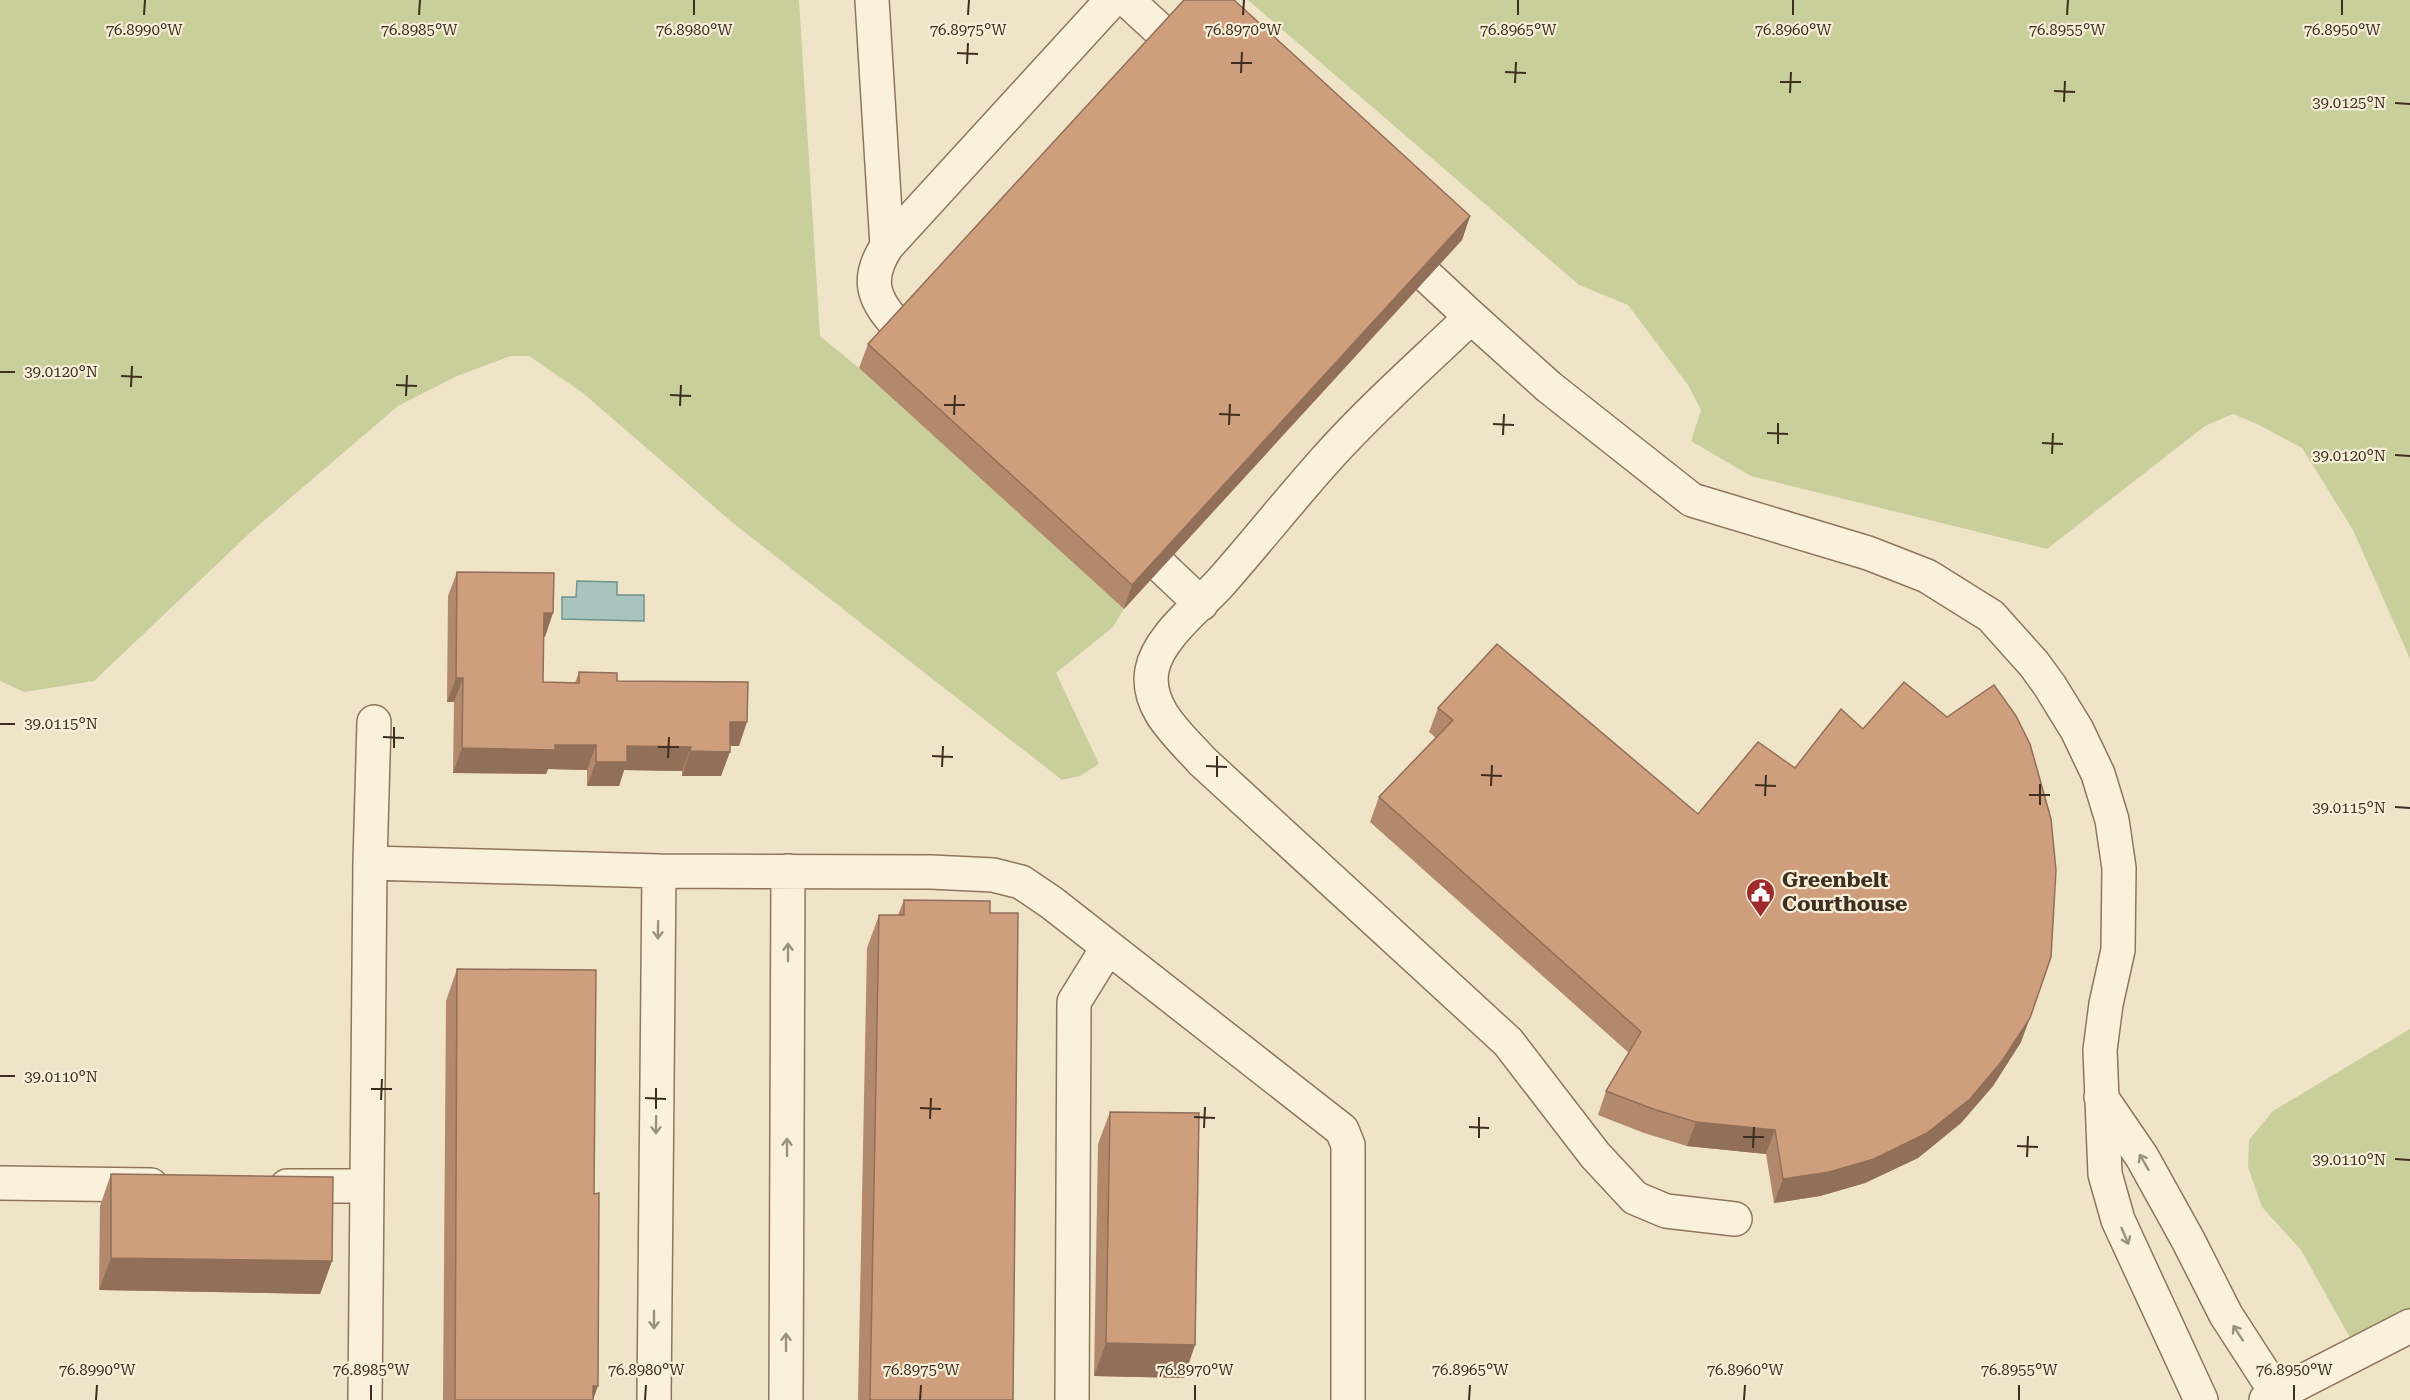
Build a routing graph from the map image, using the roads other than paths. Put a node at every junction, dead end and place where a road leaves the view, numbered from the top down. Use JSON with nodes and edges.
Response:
{"nodes":[{"id":1,"x":872,"y":0,"type":"edge"},
{"id":2,"x":1112,"y":0,"type":"edge"},
{"id":3,"x":1127,"y":0,"type":"edge"},
{"id":4,"x":1165,"y":35,"type":"edge"},
{"id":5,"x":887,"y":246,"type":"junction"},
{"id":6,"x":1428,"y":277,"type":"edge"},
{"id":7,"x":1471,"y":317,"type":"junction"},
{"id":8,"x":898,"y":326,"type":"edge"},
{"id":9,"x":1162,"y":567,"type":"edge"},
{"id":10,"x":1201,"y":604,"type":"junction"},
{"id":11,"x":374,"y":722,"type":"dead end"},
{"id":12,"x":370,"y":863,"type":"junction"},
{"id":13,"x":659,"y":871,"type":"junction"},
{"id":14,"x":788,"y":871,"type":"junction"},
{"id":15,"x":1108,"y":947,"type":"junction"},
{"id":16,"x":2101,"y":1097,"type":"junction"},
{"id":17,"x":0,"y":1183,"type":"edge"},
{"id":18,"x":178,"y":1185,"type":"edge"},
{"id":19,"x":261,"y":1185,"type":"edge"},
{"id":20,"x":367,"y":1186,"type":"junction"},
{"id":21,"x":1735,"y":1219,"type":"dead end"},
{"id":22,"x":2410,"y":1326,"type":"edge"},
{"id":23,"x":2275,"y":1398,"type":"edge"},
{"id":24,"x":365,"y":1400,"type":"edge"},
{"id":25,"x":654,"y":1400,"type":"edge"},
{"id":26,"x":786,"y":1400,"type":"edge"},
{"id":27,"x":1072,"y":1400,"type":"edge"},
{"id":28,"x":1348,"y":1400,"type":"edge"},
{"id":29,"x":2201,"y":1400,"type":"edge"}],
"edges":[{"from":1,"to":5,"type":"street"},
{"from":2,"to":5,"type":"street"},
{"from":3,"to":4,"type":"street"},
{"from":5,"to":8,"type":"street"},
{"from":6,"to":7,"type":"street"},
{"from":7,"to":10,"type":"street"},
{"from":7,"to":16,"type":"street"},
{"from":9,"to":10,"type":"street"},
{"from":10,"to":21,"type":"street"},
{"from":11,"to":12,"type":"street"},
{"from":12,"to":13,"type":"street"},
{"from":12,"to":20,"type":"street"},
{"from":13,"to":14,"type":"street"},
{"from":13,"to":25,"type":"street","one_way":true},
{"from":14,"to":15,"type":"street"},
{"from":26,"to":14,"type":"street","one_way":true},
{"from":15,"to":27,"type":"street"},
{"from":15,"to":28,"type":"street"},
{"from":23,"to":16,"type":"street","one_way":true},
{"from":16,"to":29,"type":"street","one_way":true},
{"from":17,"to":18,"type":"street"},
{"from":19,"to":20,"type":"street"},
{"from":20,"to":24,"type":"street"},
{"from":22,"to":23,"type":"street"}]}
